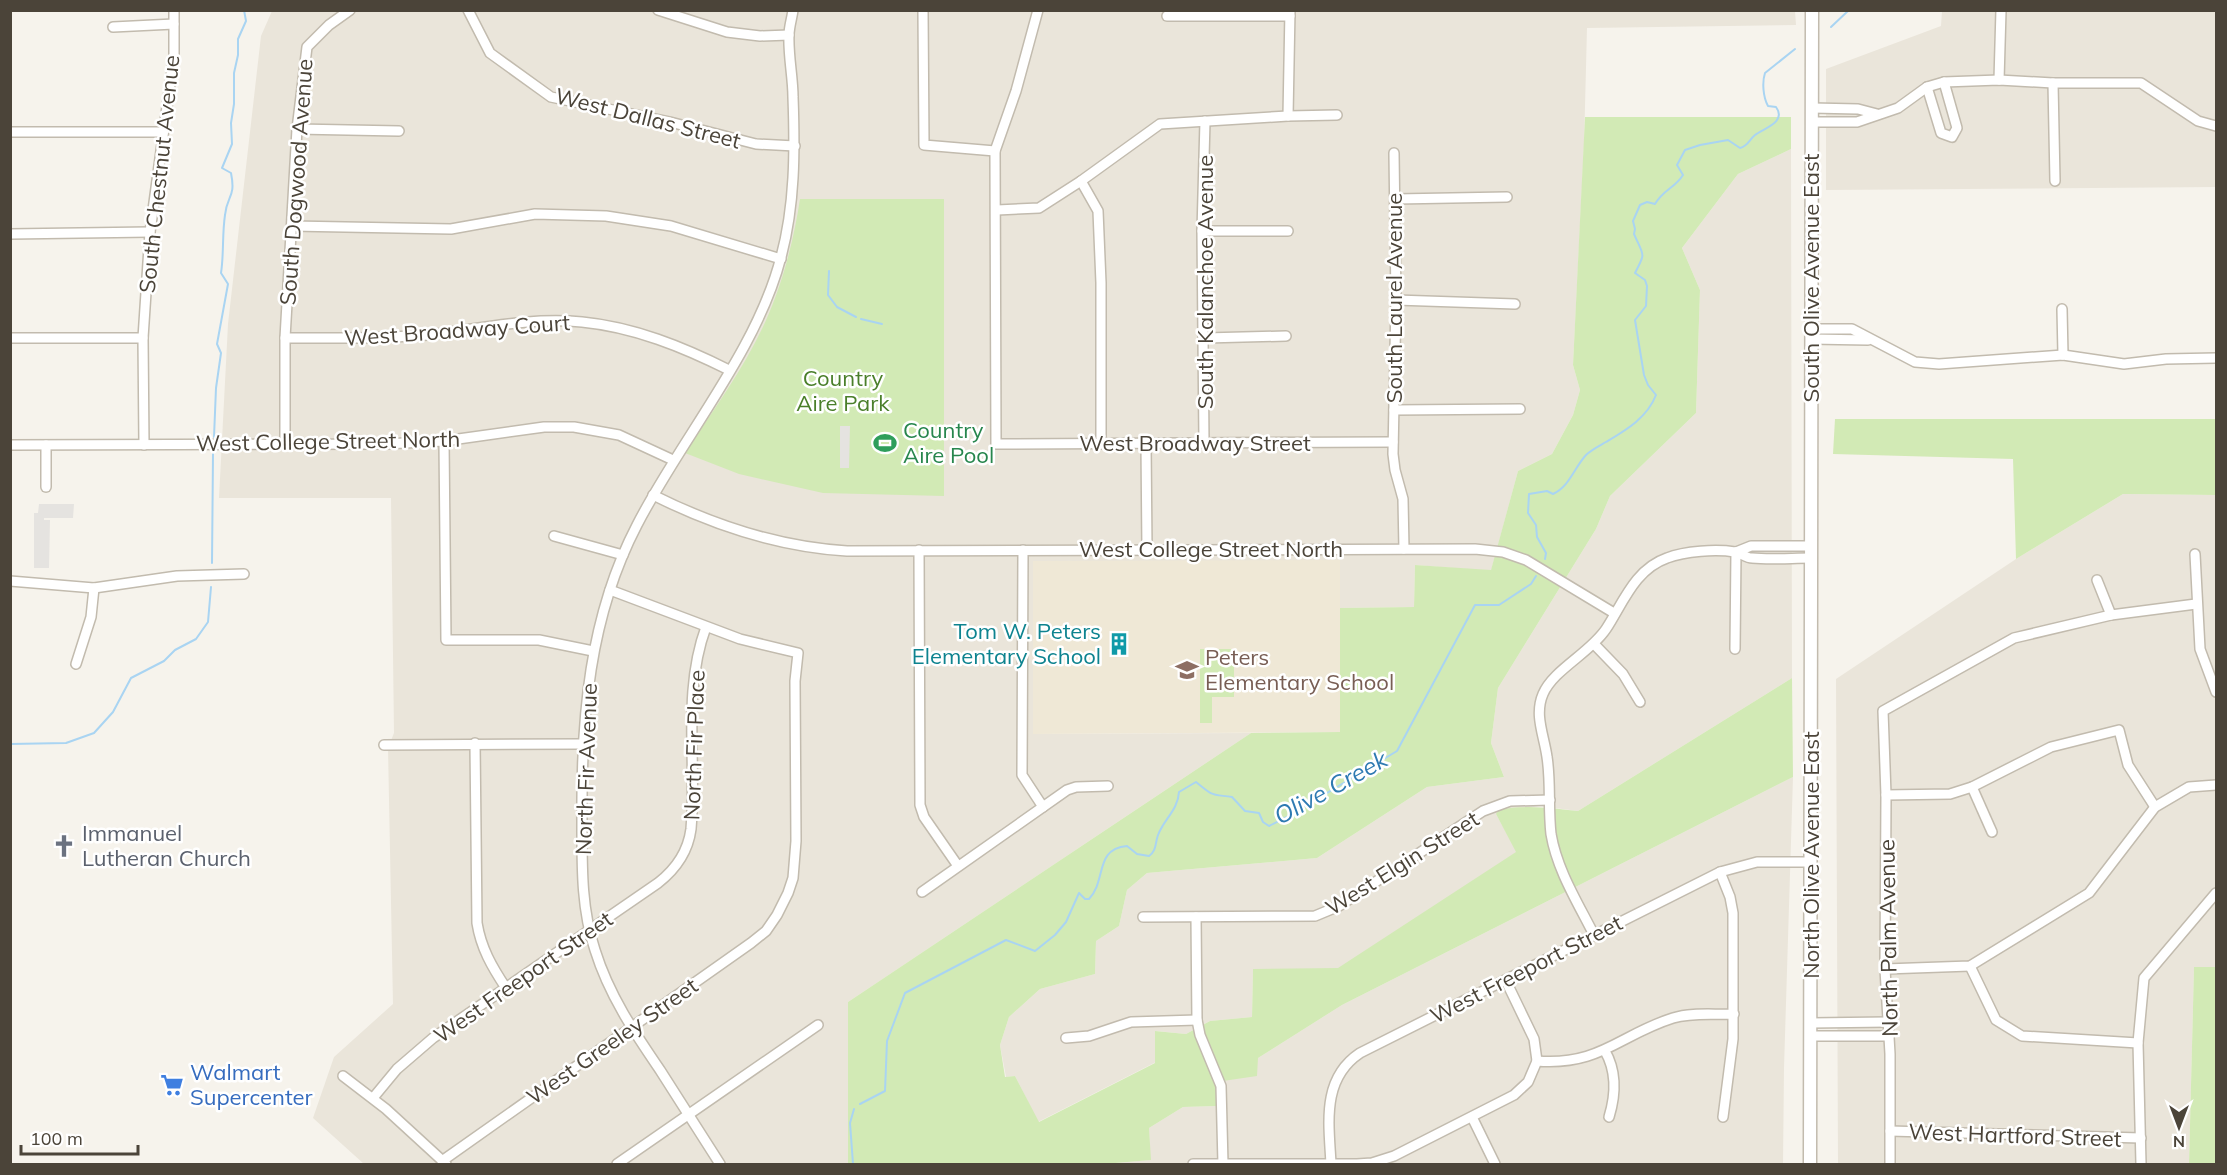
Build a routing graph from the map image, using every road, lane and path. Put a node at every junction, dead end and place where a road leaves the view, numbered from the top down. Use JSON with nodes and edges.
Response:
{"nodes":[{"id":1,"x":174,"y":10,"type":"edge"},
{"id":2,"x":350,"y":10,"type":"edge"},
{"id":3,"x":468,"y":10,"type":"edge"},
{"id":4,"x":658,"y":10,"type":"edge"},
{"id":5,"x":793,"y":10,"type":"edge"},
{"id":6,"x":923,"y":10,"type":"edge"},
{"id":7,"x":1038,"y":10,"type":"edge"},
{"id":8,"x":1812,"y":10,"type":"edge"},
{"id":9,"x":2001,"y":10,"type":"edge"},
{"id":10,"x":1290,"y":13,"type":"edge"},
{"id":11,"x":1167,"y":16,"type":"dead end"},
{"id":12,"x":174,"y":24,"type":"junction"},
{"id":13,"x":113,"y":27,"type":"dead end"},
{"id":14,"x":789,"y":36,"type":"junction"},
{"id":15,"x":1999,"y":80,"type":"junction"},
{"id":16,"x":1944,"y":82,"type":"junction"},
{"id":17,"x":2053,"y":83,"type":"junction"},
{"id":18,"x":1927,"y":87,"type":"junction"},
{"id":19,"x":1812,"y":108,"type":"junction"},
{"id":20,"x":1880,"y":114,"type":"junction"},
{"id":21,"x":1337,"y":115,"type":"dead end"},
{"id":22,"x":1288,"y":116,"type":"junction"},
{"id":23,"x":1205,"y":121,"type":"junction"},
{"id":24,"x":1812,"y":122,"type":"junction"},
{"id":25,"x":2217,"y":126,"type":"edge"},
{"id":26,"x":297,"y":129,"type":"junction"},
{"id":27,"x":399,"y":131,"type":"dead end"},
{"id":28,"x":10,"y":132,"type":"edge"},
{"id":29,"x":163,"y":132,"type":"junction"},
{"id":30,"x":795,"y":146,"type":"junction"},
{"id":31,"x":995,"y":151,"type":"junction"},
{"id":32,"x":1394,"y":153,"type":"dead end"},
{"id":33,"x":1081,"y":181,"type":"junction"},
{"id":34,"x":2055,"y":181,"type":"dead end"},
{"id":35,"x":1507,"y":197,"type":"dead end"},
{"id":36,"x":1396,"y":199,"type":"junction"},
{"id":37,"x":996,"y":210,"type":"junction"},
{"id":38,"x":292,"y":225,"type":"junction"},
{"id":39,"x":1202,"y":231,"type":"junction"},
{"id":40,"x":1287,"y":231,"type":"dead end"},
{"id":41,"x":150,"y":232,"type":"junction"},
{"id":42,"x":10,"y":234,"type":"edge"},
{"id":43,"x":781,"y":259,"type":"junction"},
{"id":44,"x":1396,"y":300,"type":"junction"},
{"id":45,"x":1515,"y":304,"type":"dead end"},
{"id":46,"x":2062,"y":309,"type":"dead end"},
{"id":47,"x":1811,"y":334,"type":"junction"},
{"id":48,"x":1286,"y":336,"type":"dead end"},
{"id":49,"x":10,"y":338,"type":"edge"},
{"id":50,"x":143,"y":338,"type":"junction"},
{"id":51,"x":285,"y":338,"type":"junction"},
{"id":52,"x":1205,"y":338,"type":"junction"},
{"id":53,"x":2062,"y":355,"type":"junction"},
{"id":54,"x":2217,"y":358,"type":"edge"},
{"id":55,"x":729,"y":370,"type":"junction"},
{"id":56,"x":1520,"y":409,"type":"dead end"},
{"id":57,"x":1394,"y":410,"type":"junction"},
{"id":58,"x":444,"y":441,"type":"junction"},
{"id":59,"x":1393,"y":442,"type":"junction"},
{"id":60,"x":1204,"y":443,"type":"junction"},
{"id":61,"x":285,"y":444,"type":"junction"},
{"id":62,"x":1101,"y":444,"type":"junction"},
{"id":63,"x":1146,"y":444,"type":"junction"},
{"id":64,"x":10,"y":445,"type":"edge"},
{"id":65,"x":46,"y":445,"type":"junction"},
{"id":66,"x":144,"y":445,"type":"junction"},
{"id":67,"x":673,"y":460,"type":"junction"},
{"id":68,"x":46,"y":487,"type":"dead end"},
{"id":69,"x":653,"y":495,"type":"junction"},
{"id":70,"x":554,"y":536,"type":"dead end"},
{"id":71,"x":1147,"y":549,"type":"junction"},
{"id":72,"x":1404,"y":549,"type":"junction"},
{"id":73,"x":919,"y":550,"type":"junction"},
{"id":74,"x":1023,"y":550,"type":"junction"},
{"id":75,"x":1736,"y":552,"type":"junction"},
{"id":76,"x":1811,"y":552,"type":"junction"},
{"id":77,"x":2195,"y":554,"type":"dead end"},
{"id":78,"x":623,"y":555,"type":"junction"},
{"id":79,"x":244,"y":574,"type":"dead end"},
{"id":80,"x":2097,"y":580,"type":"dead end"},
{"id":81,"x":10,"y":581,"type":"edge"},
{"id":82,"x":94,"y":588,"type":"junction"},
{"id":83,"x":610,"y":590,"type":"junction"},
{"id":84,"x":2196,"y":604,"type":"junction"},
{"id":85,"x":1614,"y":613,"type":"junction"},
{"id":86,"x":2111,"y":615,"type":"junction"},
{"id":87,"x":706,"y":627,"type":"junction"},
{"id":88,"x":1594,"y":644,"type":"junction"},
{"id":89,"x":1736,"y":649,"type":"dead end"},
{"id":90,"x":593,"y":651,"type":"junction"},
{"id":91,"x":76,"y":664,"type":"dead end"},
{"id":92,"x":2217,"y":692,"type":"edge"},
{"id":93,"x":1640,"y":702,"type":"dead end"},
{"id":94,"x":475,"y":744,"type":"junction"},
{"id":95,"x":582,"y":744,"type":"junction"},
{"id":96,"x":384,"y":745,"type":"dead end"},
{"id":97,"x":2217,"y":785,"type":"edge"},
{"id":98,"x":1108,"y":786,"type":"dead end"},
{"id":99,"x":1972,"y":787,"type":"junction"},
{"id":100,"x":1886,"y":795,"type":"junction"},
{"id":101,"x":1550,"y":800,"type":"junction"},
{"id":102,"x":1042,"y":807,"type":"junction"},
{"id":103,"x":2155,"y":807,"type":"junction"},
{"id":104,"x":1992,"y":832,"type":"dead end"},
{"id":105,"x":679,"y":862,"type":"joint"},
{"id":106,"x":1811,"y":862,"type":"junction"},
{"id":107,"x":958,"y":866,"type":"junction"},
{"id":108,"x":1720,"y":872,"type":"junction"},
{"id":109,"x":922,"y":892,"type":"dead end"},
{"id":110,"x":2217,"y":893,"type":"edge"},
{"id":111,"x":1143,"y":917,"type":"dead end"},
{"id":112,"x":1196,"y":917,"type":"junction"},
{"id":113,"x":590,"y":930,"type":"junction"},
{"id":114,"x":1594,"y":934,"type":"junction"},
{"id":115,"x":1970,"y":966,"type":"junction"},
{"id":116,"x":1885,"y":969,"type":"junction"},
{"id":117,"x":1506,"y":981,"type":"junction"},
{"id":118,"x":506,"y":988,"type":"junction"},
{"id":119,"x":1734,"y":1014,"type":"junction"},
{"id":120,"x":1197,"y":1020,"type":"junction"},
{"id":121,"x":1888,"y":1022,"type":"junction"},
{"id":122,"x":1811,"y":1023,"type":"junction"},
{"id":123,"x":818,"y":1025,"type":"dead end"},
{"id":124,"x":631,"y":1027,"type":"junction"},
{"id":125,"x":1811,"y":1036,"type":"junction"},
{"id":126,"x":1888,"y":1036,"type":"junction"},
{"id":127,"x":1066,"y":1038,"type":"dead end"},
{"id":128,"x":2138,"y":1043,"type":"junction"},
{"id":129,"x":1605,"y":1051,"type":"junction"},
{"id":130,"x":1537,"y":1061,"type":"junction"},
{"id":131,"x":343,"y":1076,"type":"dead end"},
{"id":132,"x":373,"y":1098,"type":"junction"},
{"id":133,"x":688,"y":1115,"type":"junction"},
{"id":134,"x":1472,"y":1117,"type":"junction"},
{"id":135,"x":1609,"y":1117,"type":"dead end"},
{"id":136,"x":1723,"y":1117,"type":"dead end"},
{"id":137,"x":1890,"y":1131,"type":"junction"},
{"id":138,"x":2141,"y":1138,"type":"junction"},
{"id":139,"x":444,"y":1163,"type":"edge"},
{"id":140,"x":1381,"y":1163,"type":"edge"},
{"id":141,"x":617,"y":1164,"type":"edge"},
{"id":142,"x":720,"y":1164,"type":"edge"},
{"id":143,"x":1193,"y":1164,"type":"edge"},
{"id":144,"x":1223,"y":1164,"type":"edge"},
{"id":145,"x":1331,"y":1164,"type":"edge"},
{"id":146,"x":1495,"y":1164,"type":"edge"},
{"id":147,"x":1810,"y":1164,"type":"edge"},
{"id":148,"x":1890,"y":1164,"type":"edge"},
{"id":149,"x":2141,"y":1164,"type":"edge"}],
"edges":[{"from":1,"to":12,"type":"street","name":"South Chestnut Avenue"},
{"from":2,"to":26,"type":"street","name":"South Dogwood Avenue"},
{"from":3,"to":30,"type":"street","name":"West Dallas Street"},
{"from":4,"to":14,"type":"street"},
{"from":5,"to":14,"type":"street","name":"North Fir Avenue"},
{"from":6,"to":31,"type":"street"},
{"from":7,"to":31,"type":"street"},
{"from":8,"to":19,"type":"street","name":"South Olive Avenue East"},
{"from":9,"to":15,"type":"street"},
{"from":10,"to":11,"type":"street"},
{"from":10,"to":22,"type":"street"},
{"from":12,"to":13,"type":"street"},
{"from":12,"to":29,"type":"street","name":"South Chestnut Avenue"},
{"from":14,"to":30,"type":"street","name":"North Fir Avenue"},
{"from":15,"to":16,"type":"street"},
{"from":15,"to":17,"type":"street"},
{"from":16,"to":18,"type":"street"},
{"from":16,"to":18,"type":"street"},
{"from":17,"to":25,"type":"street"},
{"from":17,"to":34,"type":"street"},
{"from":18,"to":20,"type":"street"},
{"from":19,"to":20,"type":"street"},
{"from":19,"to":24,"type":"street","name":"South Olive Avenue East"},
{"from":20,"to":24,"type":"street"},
{"from":21,"to":22,"type":"street"},
{"from":22,"to":23,"type":"street"},
{"from":23,"to":33,"type":"street"},
{"from":23,"to":39,"type":"street","name":"South Kalanchoe Avenue"},
{"from":24,"to":47,"type":"street","name":"South Olive Avenue East"},
{"from":26,"to":27,"type":"street"},
{"from":26,"to":38,"type":"street","name":"South Dogwood Avenue"},
{"from":28,"to":29,"type":"street"},
{"from":29,"to":41,"type":"street","name":"South Chestnut Avenue"},
{"from":30,"to":43,"type":"street","name":"North Fir Avenue"},
{"from":31,"to":37,"type":"street"},
{"from":32,"to":36,"type":"street","name":"South Laurel Avenue"},
{"from":33,"to":37,"type":"street"},
{"from":33,"to":62,"type":"street"},
{"from":35,"to":36,"type":"street"},
{"from":36,"to":44,"type":"street","name":"South Laurel Avenue"},
{"from":37,"to":62,"type":"street","name":"West Broadway Street"},
{"from":38,"to":43,"type":"street"},
{"from":38,"to":51,"type":"street","name":"South Dogwood Avenue"},
{"from":39,"to":40,"type":"street"},
{"from":39,"to":52,"type":"street","name":"South Kalanchoe Avenue"},
{"from":41,"to":42,"type":"street"},
{"from":41,"to":50,"type":"street","name":"South Chestnut Avenue"},
{"from":43,"to":55,"type":"street","name":"North Fir Avenue"},
{"from":44,"to":45,"type":"street"},
{"from":44,"to":57,"type":"street","name":"South Laurel Avenue"},
{"from":46,"to":53,"type":"street"},
{"from":47,"to":53,"type":"street"},
{"from":47,"to":76,"type":"street","name":"South Olive Avenue East"},
{"from":48,"to":52,"type":"street"},
{"from":49,"to":50,"type":"street"},
{"from":50,"to":66,"type":"street","name":"South Chestnut Avenue"},
{"from":51,"to":55,"type":"street","name":"West Broadway Court"},
{"from":51,"to":61,"type":"street","name":"South Dogwood Avenue"},
{"from":52,"to":60,"type":"street","name":"South Kalanchoe Avenue"},
{"from":53,"to":54,"type":"street"},
{"from":55,"to":67,"type":"street","name":"North Fir Avenue"},
{"from":56,"to":57,"type":"street"},
{"from":57,"to":59,"type":"street","name":"South Laurel Avenue"},
{"from":58,"to":61,"type":"street","name":"West College Street North"},
{"from":58,"to":67,"type":"street","name":"West College Street North"},
{"from":58,"to":90,"type":"street"},
{"from":59,"to":60,"type":"street","name":"West Broadway Street"},
{"from":59,"to":72,"type":"street","name":"South Laurel Avenue"},
{"from":60,"to":63,"type":"street","name":"West Broadway Street"},
{"from":61,"to":66,"type":"street","name":"West College Street North"},
{"from":62,"to":63,"type":"street","name":"West Broadway Street"},
{"from":63,"to":71,"type":"street"},
{"from":64,"to":65,"type":"street","name":"West College Street North"},
{"from":65,"to":66,"type":"street","name":"West College Street North"},
{"from":65,"to":68,"type":"street"},
{"from":67,"to":69,"type":"street","name":"North Fir Avenue"},
{"from":69,"to":73,"type":"street","name":"West College Street North"},
{"from":69,"to":78,"type":"street","name":"North Fir Avenue"},
{"from":70,"to":78,"type":"street"},
{"from":71,"to":72,"type":"street","name":"West College Street North"},
{"from":71,"to":74,"type":"street","name":"West College Street North"},
{"from":72,"to":85,"type":"street","name":"West College Street North"},
{"from":73,"to":74,"type":"street","name":"West College Street North"},
{"from":73,"to":107,"type":"street"},
{"from":74,"to":102,"type":"street"},
{"from":75,"to":76,"type":"street"},
{"from":75,"to":85,"type":"street"},
{"from":75,"to":89,"type":"street"},
{"from":76,"to":106,"type":"street","name":"North Olive Avenue East"},
{"from":77,"to":84,"type":"street"},
{"from":78,"to":83,"type":"street","name":"North Fir Avenue"},
{"from":79,"to":82,"type":"street"},
{"from":80,"to":86,"type":"street"},
{"from":81,"to":82,"type":"street"},
{"from":82,"to":91,"type":"street"},
{"from":83,"to":87,"type":"street"},
{"from":83,"to":90,"type":"street","name":"North Fir Avenue"},
{"from":84,"to":86,"type":"street"},
{"from":84,"to":92,"type":"street"},
{"from":85,"to":88,"type":"street"},
{"from":86,"to":100,"type":"street","name":"North Palm Avenue"},
{"from":87,"to":105,"type":"street","name":"North Fir Place"},
{"from":87,"to":124,"type":"street","name":"West Greeley Street"},
{"from":88,"to":93,"type":"street"},
{"from":88,"to":101,"type":"street"},
{"from":90,"to":95,"type":"street","name":"North Fir Avenue"},
{"from":94,"to":95,"type":"street"},
{"from":94,"to":96,"type":"street"},
{"from":94,"to":118,"type":"street"},
{"from":95,"to":113,"type":"street","name":"North Fir Avenue"},
{"from":97,"to":103,"type":"street"},
{"from":98,"to":102,"type":"street"},
{"from":99,"to":100,"type":"street"},
{"from":99,"to":103,"type":"street"},
{"from":99,"to":104,"type":"street"},
{"from":100,"to":116,"type":"street","name":"North Palm Avenue"},
{"from":101,"to":112,"type":"street","name":"West Elgin Street"},
{"from":101,"to":114,"type":"street"},
{"from":102,"to":107,"type":"street"},
{"from":103,"to":115,"type":"street"},
{"from":105,"to":113,"type":"street","name":"West Freeport Street"},
{"from":106,"to":108,"type":"street","name":"West Freeport Street"},
{"from":106,"to":122,"type":"street","name":"North Olive Avenue East"},
{"from":107,"to":109,"type":"street"},
{"from":108,"to":114,"type":"street","name":"West Freeport Street"},
{"from":108,"to":119,"type":"street"},
{"from":110,"to":128,"type":"street"},
{"from":111,"to":112,"type":"street","name":"West Elgin Street"},
{"from":112,"to":120,"type":"street"},
{"from":113,"to":118,"type":"street","name":"West Freeport Street"},
{"from":113,"to":124,"type":"street","name":"North Fir Avenue"},
{"from":114,"to":117,"type":"street","name":"West Freeport Street"},
{"from":115,"to":116,"type":"street"},
{"from":115,"to":128,"type":"street"},
{"from":116,"to":121,"type":"street","name":"North Palm Avenue"},
{"from":117,"to":130,"type":"street"},
{"from":117,"to":145,"type":"street","name":"West Freeport Street"},
{"from":118,"to":132,"type":"street","name":"West Freeport Street"},
{"from":119,"to":129,"type":"street"},
{"from":119,"to":136,"type":"street"},
{"from":120,"to":127,"type":"street"},
{"from":120,"to":144,"type":"street"},
{"from":121,"to":122,"type":"street"},
{"from":121,"to":126,"type":"street","name":"North Palm Avenue"},
{"from":122,"to":125,"type":"street","name":"North Olive Avenue East"},
{"from":123,"to":133,"type":"street"},
{"from":124,"to":133,"type":"street","name":"North Fir Avenue"},
{"from":124,"to":139,"type":"street","name":"West Greeley Street"},
{"from":125,"to":126,"type":"street"},
{"from":125,"to":147,"type":"street","name":"North Olive Avenue East"},
{"from":126,"to":137,"type":"street","name":"North Palm Avenue"},
{"from":128,"to":138,"type":"street"},
{"from":129,"to":130,"type":"street"},
{"from":129,"to":135,"type":"street"},
{"from":130,"to":134,"type":"street"},
{"from":131,"to":132,"type":"street"},
{"from":132,"to":139,"type":"street"},
{"from":133,"to":141,"type":"street"},
{"from":133,"to":142,"type":"street","name":"North Fir Avenue"},
{"from":134,"to":140,"type":"street"},
{"from":134,"to":146,"type":"street"},
{"from":137,"to":138,"type":"street","name":"West Hartford Street"},
{"from":137,"to":148,"type":"street","name":"North Palm Avenue"},
{"from":138,"to":149,"type":"street"},
{"from":140,"to":145,"type":"street"},
{"from":143,"to":144,"type":"street"},
{"from":144,"to":145,"type":"street"}]}
